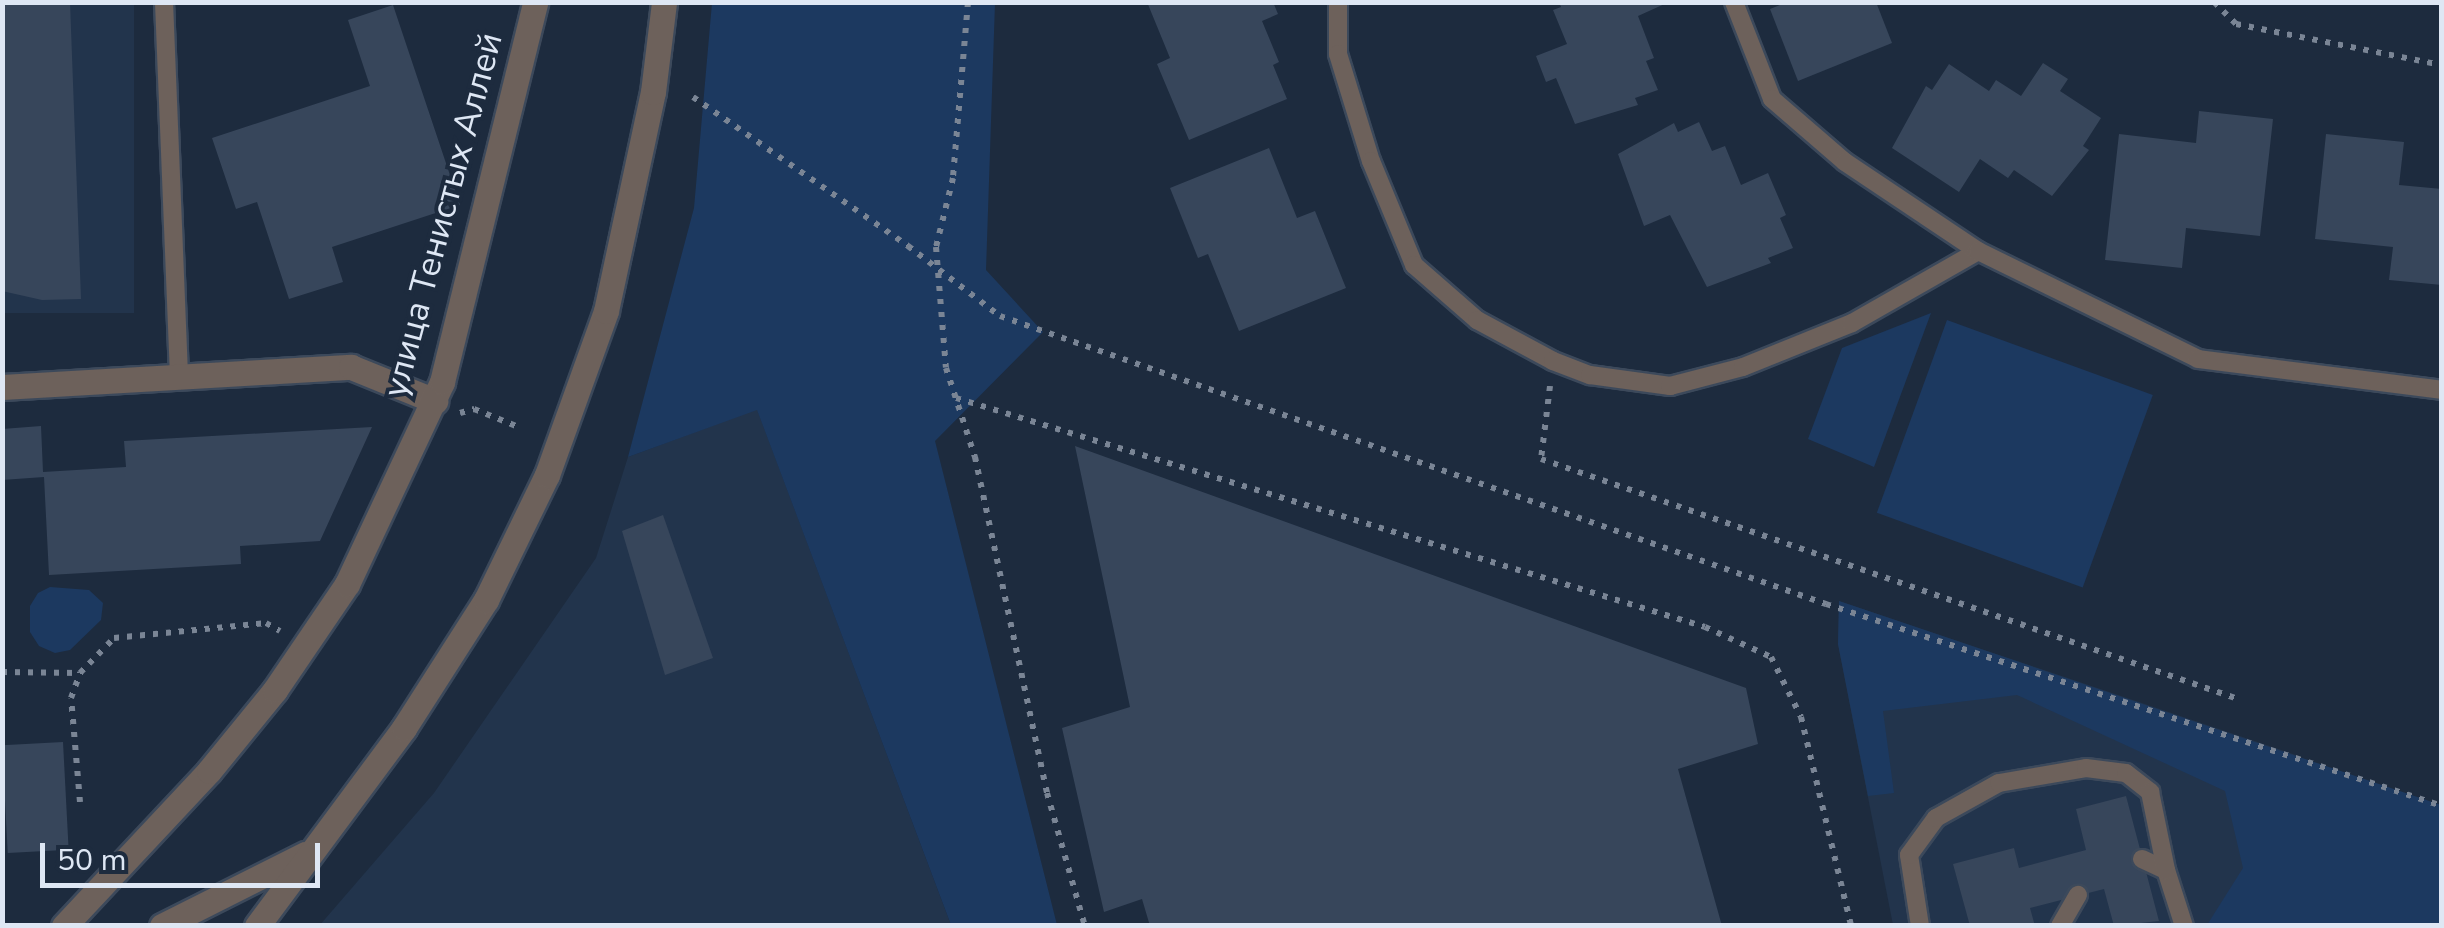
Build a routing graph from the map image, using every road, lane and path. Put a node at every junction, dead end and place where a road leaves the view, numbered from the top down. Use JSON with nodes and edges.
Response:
{"nodes":[{"id":1,"x":164,"y":2,"type":"edge"},
{"id":2,"x":536,"y":2,"type":"edge"},
{"id":3,"x":664,"y":2,"type":"edge"},
{"id":4,"x":968,"y":2,"type":"edge"},
{"id":5,"x":1338,"y":2,"type":"edge"},
{"id":6,"x":1734,"y":2,"type":"edge"},
{"id":7,"x":2214,"y":2,"type":"edge"},
{"id":8,"x":2442,"y":65,"type":"edge"},
{"id":9,"x":693,"y":98,"type":"dead end"},
{"id":10,"x":1978,"y":251,"type":"junction"},
{"id":11,"x":938,"y":271,"type":"junction"},
{"id":12,"x":1553,"y":361,"type":"junction"},
{"id":13,"x":179,"y":377,"type":"junction"},
{"id":14,"x":2,"y":386,"type":"edge"},
{"id":15,"x":2442,"y":390,"type":"edge"},
{"id":16,"x":956,"y":398,"type":"junction"},
{"id":17,"x":435,"y":401,"type":"junction"},
{"id":18,"x":308,"y":644,"type":"junction"},
{"id":19,"x":2,"y":672,"type":"edge"},
{"id":20,"x":80,"y":672,"type":"junction"},
{"id":21,"x":2241,"y":700,"type":"dead end"},
{"id":22,"x":80,"y":802,"type":"dead end"},
{"id":23,"x":2442,"y":806,"type":"edge"},
{"id":24,"x":309,"y":852,"type":"junction"},
{"id":25,"x":2142,"y":859,"type":"dead end"},
{"id":26,"x":2166,"y":870,"type":"junction"},
{"id":27,"x":2078,"y":896,"type":"dead end"},
{"id":28,"x":64,"y":926,"type":"edge"},
{"id":29,"x":162,"y":926,"type":"edge"},
{"id":30,"x":257,"y":926,"type":"edge"},
{"id":31,"x":1085,"y":926,"type":"edge"},
{"id":32,"x":1852,"y":926,"type":"edge"},
{"id":33,"x":1920,"y":926,"type":"edge"},
{"id":34,"x":2060,"y":926,"type":"edge"},
{"id":35,"x":2184,"y":926,"type":"edge"}],
"edges":[{"from":1,"to":13,"type":"lane"},
{"from":2,"to":17,"type":"street","name":"улица Тенистых Аллей"},
{"from":3,"to":24,"type":"street"},
{"from":4,"to":11,"type":"path"},
{"from":5,"to":12,"type":"lane"},
{"from":6,"to":10,"type":"lane"},
{"from":7,"to":8,"type":"path"},
{"from":9,"to":11,"type":"path"},
{"from":10,"to":12,"type":"lane"},
{"from":10,"to":15,"type":"lane"},
{"from":11,"to":16,"type":"path"},
{"from":11,"to":23,"type":"path"},
{"from":12,"to":21,"type":"path"},
{"from":13,"to":14,"type":"street"},
{"from":13,"to":17,"type":"street"},
{"from":16,"to":31,"type":"path"},
{"from":16,"to":32,"type":"path"},
{"from":17,"to":18,"type":"street","name":"улица Тенистых Аллей"},
{"from":18,"to":20,"type":"path"},
{"from":18,"to":28,"type":"street","name":"улица Тенистых Аллей"},
{"from":19,"to":20,"type":"path"},
{"from":20,"to":22,"type":"path"},
{"from":24,"to":29,"type":"street"},
{"from":24,"to":30,"type":"street"},
{"from":25,"to":26,"type":"lane"},
{"from":26,"to":33,"type":"lane"},
{"from":26,"to":35,"type":"lane"},
{"from":27,"to":34,"type":"lane"}]}
